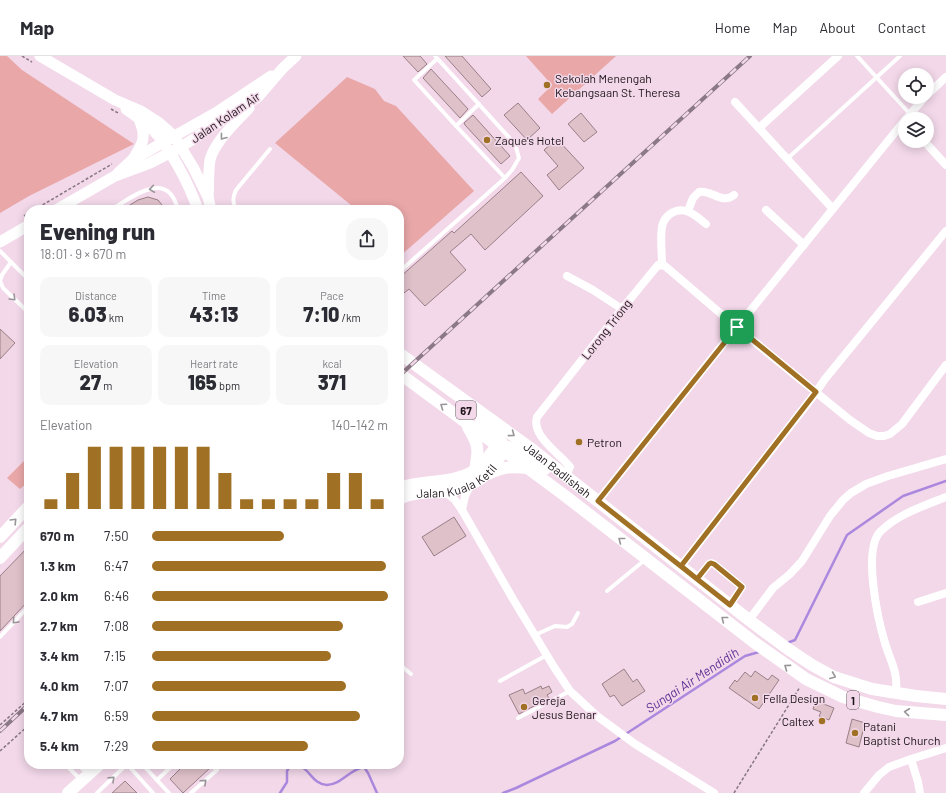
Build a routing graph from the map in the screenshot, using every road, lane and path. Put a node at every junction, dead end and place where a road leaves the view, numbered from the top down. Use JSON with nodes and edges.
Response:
{"nodes":[{"id":1,"x":22,"y":56,"type":"edge"},
{"id":2,"x":296,"y":56,"type":"edge"},
{"id":3,"x":838,"y":56,"type":"edge"},
{"id":4,"x":857,"y":56,"type":"edge"},
{"id":5,"x":900,"y":56,"type":"edge"},
{"id":6,"x":436,"y":57,"type":"edge"},
{"id":7,"x":37,"y":60,"type":"edge"},
{"id":8,"x":284,"y":68,"type":"junction"},
{"id":9,"x":876,"y":77,"type":"junction"},
{"id":10,"x":946,"y":77,"type":"edge"},
{"id":11,"x":934,"y":88,"type":"edge"},
{"id":12,"x":258,"y":97,"type":"junction"},
{"id":13,"x":735,"y":102,"type":"dead end"},
{"id":14,"x":110,"y":103,"type":"junction"},
{"id":15,"x":479,"y":104,"type":"junction"},
{"id":16,"x":919,"y":104,"type":"edge"},
{"id":17,"x":901,"y":112,"type":"edge"},
{"id":18,"x":912,"y":112,"type":"edge"},
{"id":19,"x":119,"y":114,"type":"dead end"},
{"id":20,"x":139,"y":119,"type":"junction"},
{"id":21,"x":456,"y":126,"type":"junction"},
{"id":22,"x":759,"y":128,"type":"junction"},
{"id":23,"x":898,"y":129,"type":"edge"},
{"id":24,"x":174,"y":136,"type":"junction"},
{"id":25,"x":163,"y":143,"type":"junction"},
{"id":26,"x":181,"y":146,"type":"junction"},
{"id":27,"x":930,"y":148,"type":"edge"},
{"id":28,"x":270,"y":149,"type":"dead end"},
{"id":29,"x":170,"y":154,"type":"junction"},
{"id":30,"x":787,"y":159,"type":"junction"},
{"id":31,"x":132,"y":160,"type":"junction"},
{"id":32,"x":113,"y":164,"type":"dead end"},
{"id":33,"x":946,"y":165,"type":"edge"},
{"id":34,"x":115,"y":176,"type":"junction"},
{"id":35,"x":505,"y":178,"type":"junction"},
{"id":36,"x":734,"y":195,"type":"dead end"},
{"id":37,"x":208,"y":197,"type":"junction"},
{"id":38,"x":43,"y":205,"type":"edge"},
{"id":39,"x":67,"y":205,"type":"edge"},
{"id":40,"x":119,"y":205,"type":"edge"},
{"id":41,"x":176,"y":205,"type":"edge"},
{"id":42,"x":196,"y":205,"type":"edge"},
{"id":43,"x":210,"y":205,"type":"edge"},
{"id":44,"x":234,"y":205,"type":"edge"},
{"id":45,"x":833,"y":208,"type":"junction"},
{"id":46,"x":766,"y":210,"type":"dead end"},
{"id":47,"x":688,"y":211,"type":"junction"},
{"id":48,"x":706,"y":224,"type":"dead end"},
{"id":49,"x":24,"y":228,"type":"edge"},
{"id":50,"x":946,"y":231,"type":"edge"},
{"id":51,"x":0,"y":242,"type":"edge"},
{"id":52,"x":804,"y":245,"type":"junction"},
{"id":53,"x":0,"y":251,"type":"edge"},
{"id":54,"x":11,"y":262,"type":"junction"},
{"id":55,"x":662,"y":265,"type":"junction"},
{"id":56,"x":404,"y":268,"type":"edge"},
{"id":57,"x":24,"y":275,"type":"edge"},
{"id":58,"x":567,"y":276,"type":"dead end"},
{"id":59,"x":0,"y":281,"type":"edge"},
{"id":60,"x":24,"y":308,"type":"edge"},
{"id":61,"x":622,"y":309,"type":"junction"},
{"id":62,"x":737,"y":327,"type":"junction"},
{"id":63,"x":404,"y":357,"type":"edge"},
{"id":64,"x":946,"y":365,"type":"edge"},
{"id":65,"x":425,"y":373,"type":"junction"},
{"id":66,"x":404,"y":377,"type":"edge"},
{"id":67,"x":816,"y":392,"type":"junction"},
{"id":68,"x":465,"y":422,"type":"junction"},
{"id":69,"x":501,"y":448,"type":"junction"},
{"id":70,"x":946,"y":459,"type":"edge"},
{"id":71,"x":529,"y":469,"type":"junction"},
{"id":72,"x":480,"y":473,"type":"junction"},
{"id":73,"x":566,"y":476,"type":"junction"},
{"id":74,"x":471,"y":484,"type":"junction"},
{"id":75,"x":404,"y":487,"type":"edge"},
{"id":76,"x":584,"y":489,"type":"junction"},
{"id":77,"x":445,"y":492,"type":"junction"},
{"id":78,"x":946,"y":497,"type":"edge"},
{"id":79,"x":404,"y":498,"type":"edge"},
{"id":80,"x":598,"y":501,"type":"junction"},
{"id":81,"x":462,"y":510,"type":"junction"},
{"id":82,"x":24,"y":511,"type":"edge"},
{"id":83,"x":24,"y":534,"type":"edge"},
{"id":84,"x":0,"y":537,"type":"edge"},
{"id":85,"x":0,"y":558,"type":"edge"},
{"id":86,"x":646,"y":559,"type":"junction"},
{"id":87,"x":681,"y":566,"type":"junction"},
{"id":88,"x":697,"y":579,"type":"junction"},
{"id":89,"x":607,"y":591,"type":"dead end"},
{"id":90,"x":946,"y":593,"type":"edge"},
{"id":91,"x":918,"y":602,"type":"dead end"},
{"id":92,"x":730,"y":605,"type":"junction"},
{"id":93,"x":24,"y":611,"type":"edge"},
{"id":94,"x":578,"y":613,"type":"dead end"},
{"id":95,"x":749,"y":620,"type":"junction"},
{"id":96,"x":535,"y":636,"type":"junction"},
{"id":97,"x":0,"y":637,"type":"edge"},
{"id":98,"x":546,"y":655,"type":"junction"},
{"id":99,"x":404,"y":668,"type":"edge"},
{"id":100,"x":411,"y":674,"type":"dead end"},
{"id":101,"x":806,"y":679,"type":"junction"},
{"id":102,"x":500,"y":681,"type":"dead end"},
{"id":103,"x":570,"y":691,"type":"junction"},
{"id":104,"x":896,"y":693,"type":"junction"},
{"id":105,"x":946,"y":699,"type":"edge"},
{"id":106,"x":24,"y":703,"type":"edge"},
{"id":107,"x":946,"y":715,"type":"edge"},
{"id":108,"x":518,"y":718,"type":"dead end"},
{"id":109,"x":0,"y":725,"type":"edge"},
{"id":110,"x":24,"y":729,"type":"edge"},
{"id":111,"x":946,"y":748,"type":"edge"},
{"id":112,"x":0,"y":751,"type":"edge"},
{"id":113,"x":911,"y":759,"type":"junction"},
{"id":114,"x":72,"y":769,"type":"edge"},
{"id":115,"x":80,"y":769,"type":"edge"},
{"id":116,"x":95,"y":769,"type":"edge"},
{"id":117,"x":122,"y":769,"type":"edge"},
{"id":118,"x":132,"y":769,"type":"edge"},
{"id":119,"x":147,"y":769,"type":"edge"},
{"id":120,"x":169,"y":769,"type":"edge"},
{"id":121,"x":215,"y":769,"type":"edge"},
{"id":122,"x":85,"y":778,"type":"junction"},
{"id":123,"x":157,"y":780,"type":"junction"},
{"id":124,"x":68,"y":793,"type":"edge"},
{"id":125,"x":97,"y":793,"type":"edge"},
{"id":126,"x":154,"y":793,"type":"edge"},
{"id":127,"x":169,"y":793,"type":"edge"},
{"id":128,"x":191,"y":793,"type":"edge"},
{"id":129,"x":714,"y":793,"type":"edge"},
{"id":130,"x":734,"y":793,"type":"edge"},
{"id":131,"x":864,"y":793,"type":"edge"},
{"id":132,"x":920,"y":793,"type":"edge"}],
"edges":[{"from":1,"to":7,"type":"path"},
{"from":2,"to":8,"type":"main road","name":"Jalan Kolam Air"},
{"from":3,"to":22,"type":"street"},
{"from":4,"to":9,"type":"lane"},
{"from":5,"to":9,"type":"lane"},
{"from":6,"to":15,"type":"lane"},
{"from":6,"to":21,"type":"lane"},
{"from":7,"to":14,"type":"main road"},
{"from":8,"to":12,"type":"main road","name":"Jalan Kolam Air"},
{"from":8,"to":24,"type":"main road","name":"Jalan Kolam Air"},
{"from":9,"to":17,"type":"lane"},
{"from":9,"to":30,"type":"lane"},
{"from":10,"to":11,"type":"street"},
{"from":12,"to":26,"type":"main road","name":"Jalan Kolam Air"},
{"from":12,"to":37,"type":"main road","one_way":true},
{"from":13,"to":22,"type":"street"},
{"from":14,"to":19,"type":"path"},
{"from":14,"to":20,"type":"main road"},
{"from":14,"to":24,"type":"main road"},
{"from":15,"to":21,"type":"lane"},
{"from":15,"to":35,"type":"lane"},
{"from":16,"to":18,"type":"street"},
{"from":20,"to":25,"type":"main road"},
{"from":20,"to":31,"type":"main road"},
{"from":21,"to":35,"type":"lane"},
{"from":22,"to":30,"type":"street"},
{"from":23,"to":45,"type":"street"},
{"from":24,"to":25,"type":"main road","name":"Jalan Kolam Air"},
{"from":24,"to":26,"type":"main road"},
{"from":25,"to":29,"type":"main road"},
{"from":25,"to":31,"type":"main road","name":"Jalan Kolam Air"},
{"from":26,"to":29,"type":"main road","name":"Jalan Kolam Air"},
{"from":26,"to":37,"type":"main road"},
{"from":27,"to":33,"type":"street"},
{"from":28,"to":44,"type":"lane"},
{"from":29,"to":34,"type":"main road","name":"Jalan Kolam Air"},
{"from":29,"to":42,"type":"main road"},
{"from":30,"to":45,"type":"street"},
{"from":31,"to":34,"type":"main road"},
{"from":32,"to":38,"type":"path"},
{"from":34,"to":39,"type":"main road"},
{"from":35,"to":56,"type":"lane"},
{"from":36,"to":47,"type":"street"},
{"from":37,"to":43,"type":"main road"},
{"from":41,"to":40,"type":"lane","one_way":true},
{"from":45,"to":52,"type":"street"},
{"from":46,"to":52,"type":"street"},
{"from":47,"to":48,"type":"street"},
{"from":47,"to":55,"type":"street"},
{"from":49,"to":51,"type":"main road"},
{"from":50,"to":67,"type":"street"},
{"from":52,"to":62,"type":"street"},
{"from":53,"to":54,"type":"lane"},
{"from":54,"to":57,"type":"lane"},
{"from":54,"to":59,"type":"lane"},
{"from":55,"to":61,"type":"street","name":"Lorong Triong"},
{"from":55,"to":62,"type":"street"},
{"from":58,"to":61,"type":"street"},
{"from":59,"to":60,"type":"lane","one_way":true},
{"from":61,"to":73,"type":"street","name":"Lorong Triong"},
{"from":62,"to":67,"type":"street"},
{"from":62,"to":80,"type":"street"},
{"from":63,"to":65,"type":"main road","name":"Jalan Badlishah","number":"1"},
{"from":64,"to":67,"type":"street"},
{"from":65,"to":69,"type":"main road","number":"67"},
{"from":65,"to":73,"type":"main road","name":"Jalan Badlishah","number":"1","one_way":true},
{"from":68,"to":66,"type":"main road","name":"Jalan Badlishah","number":"1","one_way":true},
{"from":67,"to":87,"type":"street"},
{"from":68,"to":69,"type":"main road","name":"Jalan Badlishah","number":"1"},
{"from":68,"to":72,"type":"main road"},
{"from":69,"to":71,"type":"main road","name":"Jalan Badlishah","number":"1"},
{"from":69,"to":72,"type":"main road","name":"Jalan Kuala Ketil"},
{"from":69,"to":76,"type":"main road"},
{"from":70,"to":95,"type":"street"},
{"from":71,"to":72,"type":"main road"},
{"from":86,"to":71,"type":"main road","name":"Jalan Badlishah","number":"1","one_way":true},
{"from":72,"to":74,"type":"main road","name":"Jalan Kuala Ketil"},
{"from":72,"to":75,"type":"main road","name":"Jalan Kuala Ketil"},
{"from":73,"to":76,"type":"main road","name":"Jalan Badlishah","number":"1"},
{"from":74,"to":77,"type":"main road","name":"Jalan Kuala Ketil"},
{"from":74,"to":81,"type":"street"},
{"from":76,"to":80,"type":"main road","name":"Jalan Badlishah","number":"1"},
{"from":77,"to":79,"type":"main road","name":"Jalan Kuala Ketil"},
{"from":77,"to":81,"type":"street"},
{"from":78,"to":104,"type":"street"},
{"from":80,"to":87,"type":"main road","name":"Jalan Badlishah","number":"1"},
{"from":81,"to":96,"type":"street"},
{"from":84,"to":82,"type":"main road","one_way":true},
{"from":83,"to":85,"type":"main road"},
{"from":86,"to":89,"type":"lane"},
{"from":101,"to":86,"type":"main road","name":"Jalan Badlishah","number":"1","one_way":true},
{"from":87,"to":88,"type":"main road","name":"Jalan Badlishah","number":"1"},
{"from":88,"to":92,"type":"main road","name":"Jalan Badlishah","number":"1"},
{"from":88,"to":92,"type":"lane"},
{"from":90,"to":91,"type":"street"},
{"from":92,"to":95,"type":"main road","name":"Jalan Badlishah","number":"1"},
{"from":93,"to":97,"type":"lane","one_way":true},
{"from":94,"to":96,"type":"lane"},
{"from":95,"to":104,"type":"main road","name":"Jalan Badlishah","number":"1","one_way":true},
{"from":96,"to":98,"type":"street"},
{"from":98,"to":102,"type":"lane"},
{"from":98,"to":103,"type":"street"},
{"from":99,"to":100,"type":"lane"},
{"from":107,"to":101,"type":"main road","name":"Jalan Badlishah","number":"1","one_way":true},
{"from":101,"to":130,"type":"path"},
{"from":103,"to":108,"type":"lane"},
{"from":103,"to":129,"type":"street"},
{"from":104,"to":105,"type":"main road","name":"Jalan Badlishah","number":"1"},
{"from":106,"to":109,"type":"path"},
{"from":110,"to":112,"type":"path"},
{"from":111,"to":113,"type":"street"},
{"from":113,"to":131,"type":"street"},
{"from":113,"to":132,"type":"street"},
{"from":114,"to":122,"type":"lane"},
{"from":115,"to":122,"type":"lane"},
{"from":116,"to":122,"type":"main road"},
{"from":125,"to":117,"type":"lane","one_way":true},
{"from":118,"to":126,"type":"lane"},
{"from":119,"to":123,"type":"lane"},
{"from":120,"to":123,"type":"lane"},
{"from":128,"to":121,"type":"lane","one_way":true},
{"from":122,"to":124,"type":"main road"},
{"from":123,"to":127,"type":"lane"}]}
